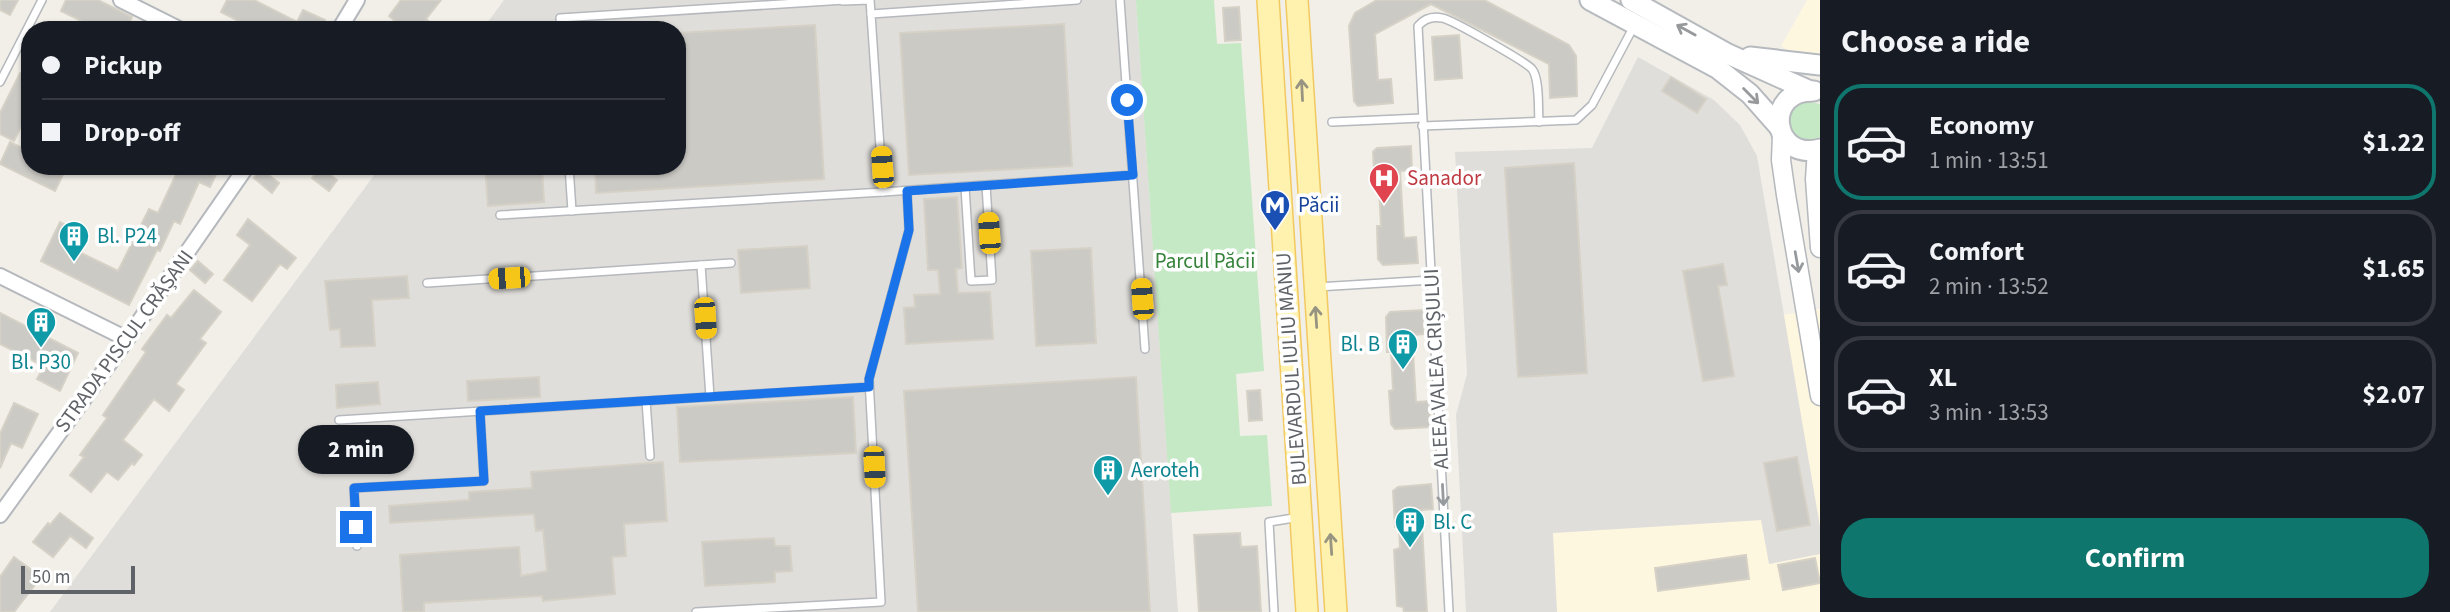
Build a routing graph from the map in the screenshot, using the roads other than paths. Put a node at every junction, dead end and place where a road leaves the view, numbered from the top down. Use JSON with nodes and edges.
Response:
{"nodes":[{"id":1,"x":42,"y":0,"type":"edge"},
{"id":2,"x":121,"y":0,"type":"edge"},
{"id":3,"x":357,"y":0,"type":"edge"},
{"id":4,"x":1077,"y":0,"type":"edge"},
{"id":5,"x":1120,"y":0,"type":"edge"},
{"id":6,"x":1268,"y":0,"type":"edge"},
{"id":7,"x":1297,"y":0,"type":"edge"},
{"id":8,"x":1590,"y":0,"type":"edge"},
{"id":9,"x":844,"y":1,"type":"edge"},
{"id":10,"x":1636,"y":10,"type":"edge"},
{"id":11,"x":871,"y":14,"type":"junction"},
{"id":12,"x":31,"y":21,"type":"edge"},
{"id":13,"x":163,"y":21,"type":"edge"},
{"id":14,"x":344,"y":21,"type":"edge"},
{"id":15,"x":560,"y":21,"type":"edge"},
{"id":16,"x":21,"y":41,"type":"edge"},
{"id":17,"x":1728,"y":54,"type":"junction"},
{"id":18,"x":1820,"y":65,"type":"edge"},
{"id":19,"x":0,"y":82,"type":"edge"},
{"id":20,"x":1815,"y":92,"type":"edge"},
{"id":21,"x":1332,"y":122,"type":"dead end"},
{"id":22,"x":1422,"y":122,"type":"junction"},
{"id":23,"x":1539,"y":122,"type":"junction"},
{"id":24,"x":1781,"y":132,"type":"junction"},
{"id":25,"x":1819,"y":150,"type":"edge"},
{"id":26,"x":241,"y":175,"type":"edge"},
{"id":27,"x":570,"y":175,"type":"edge"},
{"id":28,"x":1133,"y":175,"type":"junction"},
{"id":29,"x":986,"y":185,"type":"junction"},
{"id":30,"x":965,"y":187,"type":"junction"},
{"id":31,"x":907,"y":191,"type":"junction"},
{"id":32,"x":883,"y":192,"type":"junction"},
{"id":33,"x":572,"y":211,"type":"junction"},
{"id":34,"x":500,"y":215,"type":"dead end"},
{"id":35,"x":1820,"y":236,"type":"edge"},
{"id":36,"x":731,"y":263,"type":"dead end"},
{"id":37,"x":701,"y":265,"type":"junction"},
{"id":38,"x":0,"y":276,"type":"edge"},
{"id":39,"x":1432,"y":280,"type":"junction"},
{"id":40,"x":427,"y":283,"type":"dead end"},
{"id":41,"x":1314,"y":288,"type":"junction"},
{"id":42,"x":127,"y":339,"type":"junction"},
{"id":43,"x":1145,"y":349,"type":"dead end"},
{"id":44,"x":869,"y":387,"type":"junction"},
{"id":45,"x":1820,"y":396,"type":"edge"},
{"id":46,"x":710,"y":397,"type":"junction"},
{"id":47,"x":646,"y":401,"type":"junction"},
{"id":48,"x":480,"y":411,"type":"junction"},
{"id":49,"x":339,"y":420,"type":"dead end"},
{"id":50,"x":650,"y":456,"type":"dead end"},
{"id":51,"x":0,"y":515,"type":"edge"},
{"id":52,"x":1301,"y":516,"type":"junction"},
{"id":53,"x":357,"y":546,"type":"dead end"},
{"id":54,"x":696,"y":612,"type":"edge"},
{"id":55,"x":1274,"y":612,"type":"edge"},
{"id":56,"x":1307,"y":612,"type":"edge"},
{"id":57,"x":1335,"y":612,"type":"edge"},
{"id":58,"x":1448,"y":612,"type":"edge"}],
"edges":[{"from":1,"to":12,"type":"lane"},
{"from":2,"to":13,"type":"street"},
{"from":3,"to":14,"type":"street"},
{"from":4,"to":11,"type":"lane"},
{"from":5,"to":28,"type":"lane"},
{"from":6,"to":52,"type":"main road","name":"BULEVARDUL IULIU MANIU"},
{"from":41,"to":7,"type":"main road","name":"BULEVARDUL IULIU MANIU","one_way":true},
{"from":8,"to":10,"type":"main road"},
{"from":9,"to":11,"type":"lane"},
{"from":9,"to":15,"type":"lane"},
{"from":17,"to":10,"type":"main road","one_way":true},
{"from":10,"to":23,"type":"lane"},
{"from":10,"to":24,"type":"main road","one_way":true},
{"from":11,"to":32,"type":"lane"},
{"from":16,"to":19,"type":"lane"},
{"from":17,"to":18,"type":"main road"},
{"from":17,"to":20,"type":"main road"},
{"from":20,"to":24,"type":"main road"},
{"from":21,"to":22,"type":"lane"},
{"from":22,"to":23,"type":"lane"},
{"from":22,"to":23,"type":"lane","name":"ALEEA VALEA CRIȘULUI"},
{"from":22,"to":39,"type":"lane","name":"ALEEA VALEA CRIȘULUI"},
{"from":24,"to":25,"type":"main road"},
{"from":24,"to":45,"type":"street","one_way":true},
{"from":25,"to":35,"type":"street"},
{"from":26,"to":42,"type":"street","name":"STRADA PISCUL CRĂȘANI"},
{"from":27,"to":33,"type":"lane"},
{"from":28,"to":29,"type":"lane"},
{"from":28,"to":43,"type":"lane"},
{"from":29,"to":30,"type":"lane"},
{"from":29,"to":30,"type":"lane"},
{"from":30,"to":31,"type":"lane"},
{"from":31,"to":32,"type":"lane"},
{"from":31,"to":44,"type":"lane"},
{"from":32,"to":33,"type":"lane"},
{"from":33,"to":34,"type":"lane"},
{"from":36,"to":37,"type":"lane"},
{"from":37,"to":40,"type":"lane"},
{"from":37,"to":46,"type":"lane"},
{"from":38,"to":42,"type":"street"},
{"from":39,"to":41,"type":"lane"},
{"from":39,"to":58,"type":"lane","name":"ALEEA VALEA CRIȘULUI","one_way":true},
{"from":57,"to":41,"type":"main road","name":"BULEVARDUL IULIU MANIU","one_way":true},
{"from":42,"to":51,"type":"street","name":"STRADA PISCUL CRĂȘANI"},
{"from":44,"to":46,"type":"lane"},
{"from":44,"to":54,"type":"lane"},
{"from":46,"to":47,"type":"lane"},
{"from":47,"to":48,"type":"lane"},
{"from":47,"to":50,"type":"lane"},
{"from":48,"to":49,"type":"lane"},
{"from":48,"to":53,"type":"lane"},
{"from":52,"to":55,"type":"lane"},
{"from":52,"to":56,"type":"main road","name":"BULEVARDUL IULIU MANIU"}]}
